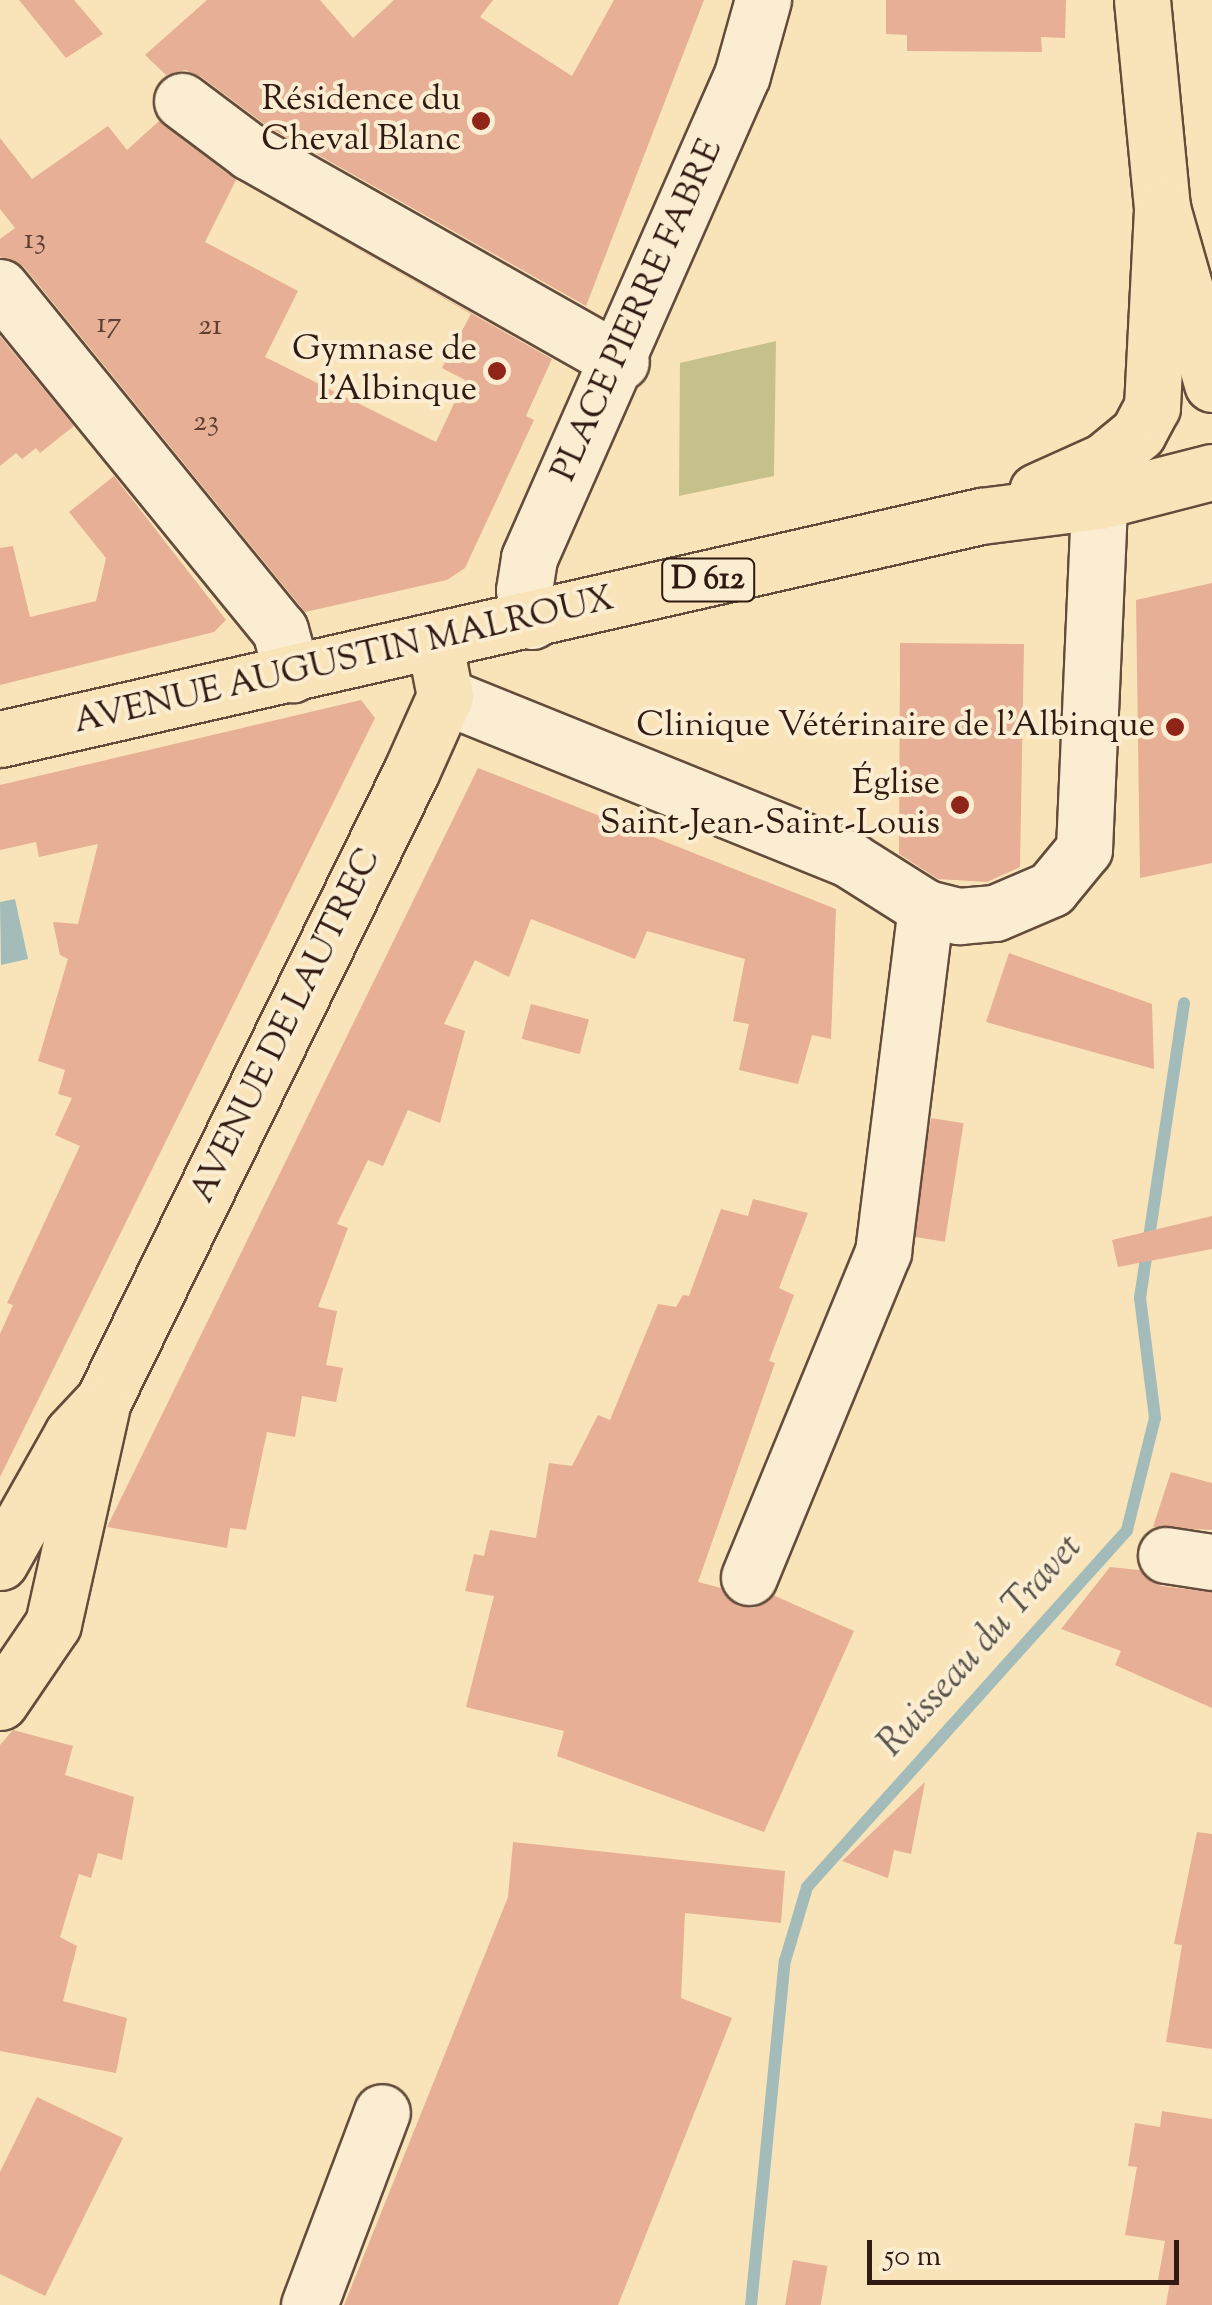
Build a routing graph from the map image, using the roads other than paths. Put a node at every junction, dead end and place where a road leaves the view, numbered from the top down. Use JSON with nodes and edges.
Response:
{"nodes":[{"id":1,"x":762,"y":0,"type":"edge"},
{"id":2,"x":1142,"y":0,"type":"edge"},
{"id":3,"x":182,"y":101,"type":"dead end"},
{"id":4,"x":1162,"y":208,"type":"junction"},
{"id":5,"x":0,"y":287,"type":"edge"},
{"id":6,"x":621,"y":362,"type":"junction"},
{"id":7,"x":1212,"y":384,"type":"edge"},
{"id":8,"x":1212,"y":472,"type":"edge"},
{"id":9,"x":1099,"y":501,"type":"junction"},
{"id":10,"x":981,"y":516,"type":"junction"},
{"id":11,"x":532,"y":622,"type":"junction"},
{"id":12,"x":440,"y":671,"type":"junction"},
{"id":13,"x":292,"y":674,"type":"junction"},
{"id":14,"x":0,"y":739,"type":"edge"},
{"id":15,"x":926,"y":908,"type":"junction"},
{"id":16,"x":103,"y":1401,"type":"junction"},
{"id":17,"x":0,"y":1562,"type":"edge"},
{"id":18,"x":749,"y":1577,"type":"dead end"},
{"id":19,"x":0,"y":1702,"type":"edge"},
{"id":20,"x":382,"y":2112,"type":"dead end"},
{"id":21,"x":309,"y":2305,"type":"edge"}],
"edges":[{"from":1,"to":6,"type":"street","name":"PLACE PIERRE FABRE"},
{"from":2,"to":4,"type":"main road"},
{"from":3,"to":6,"type":"street"},
{"from":4,"to":7,"type":"main road"},
{"from":4,"to":10,"type":"main road"},
{"from":5,"to":13,"type":"street"},
{"from":6,"to":11,"type":"street","name":"PLACE PIERRE FABRE"},
{"from":8,"to":9,"type":"main road","number":"D 612"},
{"from":9,"to":10,"type":"main road","number":"D 612"},
{"from":9,"to":15,"type":"street"},
{"from":10,"to":11,"type":"main road","name":"AVENUE AUGUSTIN MALROUX","number":"D 612"},
{"from":11,"to":12,"type":"main road","name":"AVENUE AUGUSTIN MALROUX","number":"D 612"},
{"from":12,"to":13,"type":"main road","name":"AVENUE AUGUSTIN MALROUX","number":"D 612"},
{"from":12,"to":15,"type":"street"},
{"from":12,"to":16,"type":"main road","name":"AVENUE DE LAUTREC"},
{"from":13,"to":14,"type":"main road","name":"AVENUE AUGUSTIN MALROUX","number":"D 612"},
{"from":15,"to":18,"type":"street"},
{"from":16,"to":17,"type":"main road","name":"AVENUE DE LAUTREC"},
{"from":16,"to":19,"type":"main road","name":"AVENUE DE LAUTREC"},
{"from":20,"to":21,"type":"street"}]}
